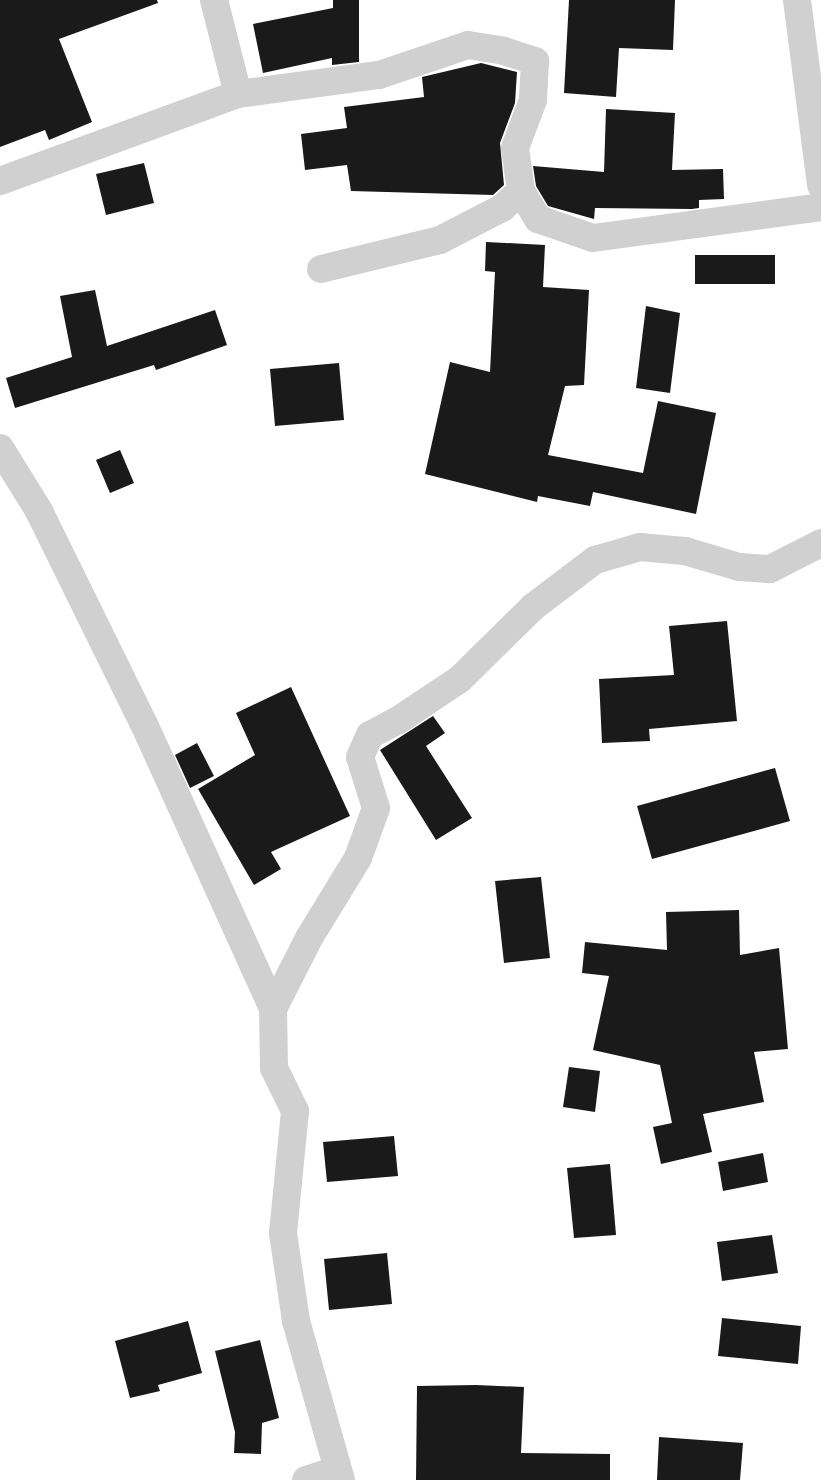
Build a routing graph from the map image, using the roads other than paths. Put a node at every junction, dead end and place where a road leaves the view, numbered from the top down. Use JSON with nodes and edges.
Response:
{"nodes":[{"id":1,"x":214,"y":0,"type":"edge"},
{"id":2,"x":797,"y":0,"type":"edge"},
{"id":3,"x":238,"y":94,"type":"junction"},
{"id":4,"x":0,"y":181,"type":"edge"},
{"id":5,"x":821,"y":185,"type":"edge"},
{"id":6,"x":521,"y":191,"type":"junction"},
{"id":7,"x":821,"y":207,"type":"edge"},
{"id":8,"x":321,"y":269,"type":"dead end"},
{"id":9,"x":0,"y":448,"type":"edge"},
{"id":10,"x":821,"y":543,"type":"edge"},
{"id":11,"x":273,"y":1008,"type":"junction"},
{"id":12,"x":339,"y":1475,"type":"edge"},
{"id":13,"x":306,"y":1480,"type":"edge"}],
"edges":[{"from":1,"to":3,"type":"street"},
{"from":2,"to":5,"type":"street"},
{"from":3,"to":4,"type":"street"},
{"from":3,"to":6,"type":"street"},
{"from":6,"to":7,"type":"street"},
{"from":6,"to":8,"type":"street"},
{"from":9,"to":11,"type":"street"},
{"from":10,"to":11,"type":"street"},
{"from":11,"to":12,"type":"street"},
{"from":12,"to":13,"type":"street"}]}
